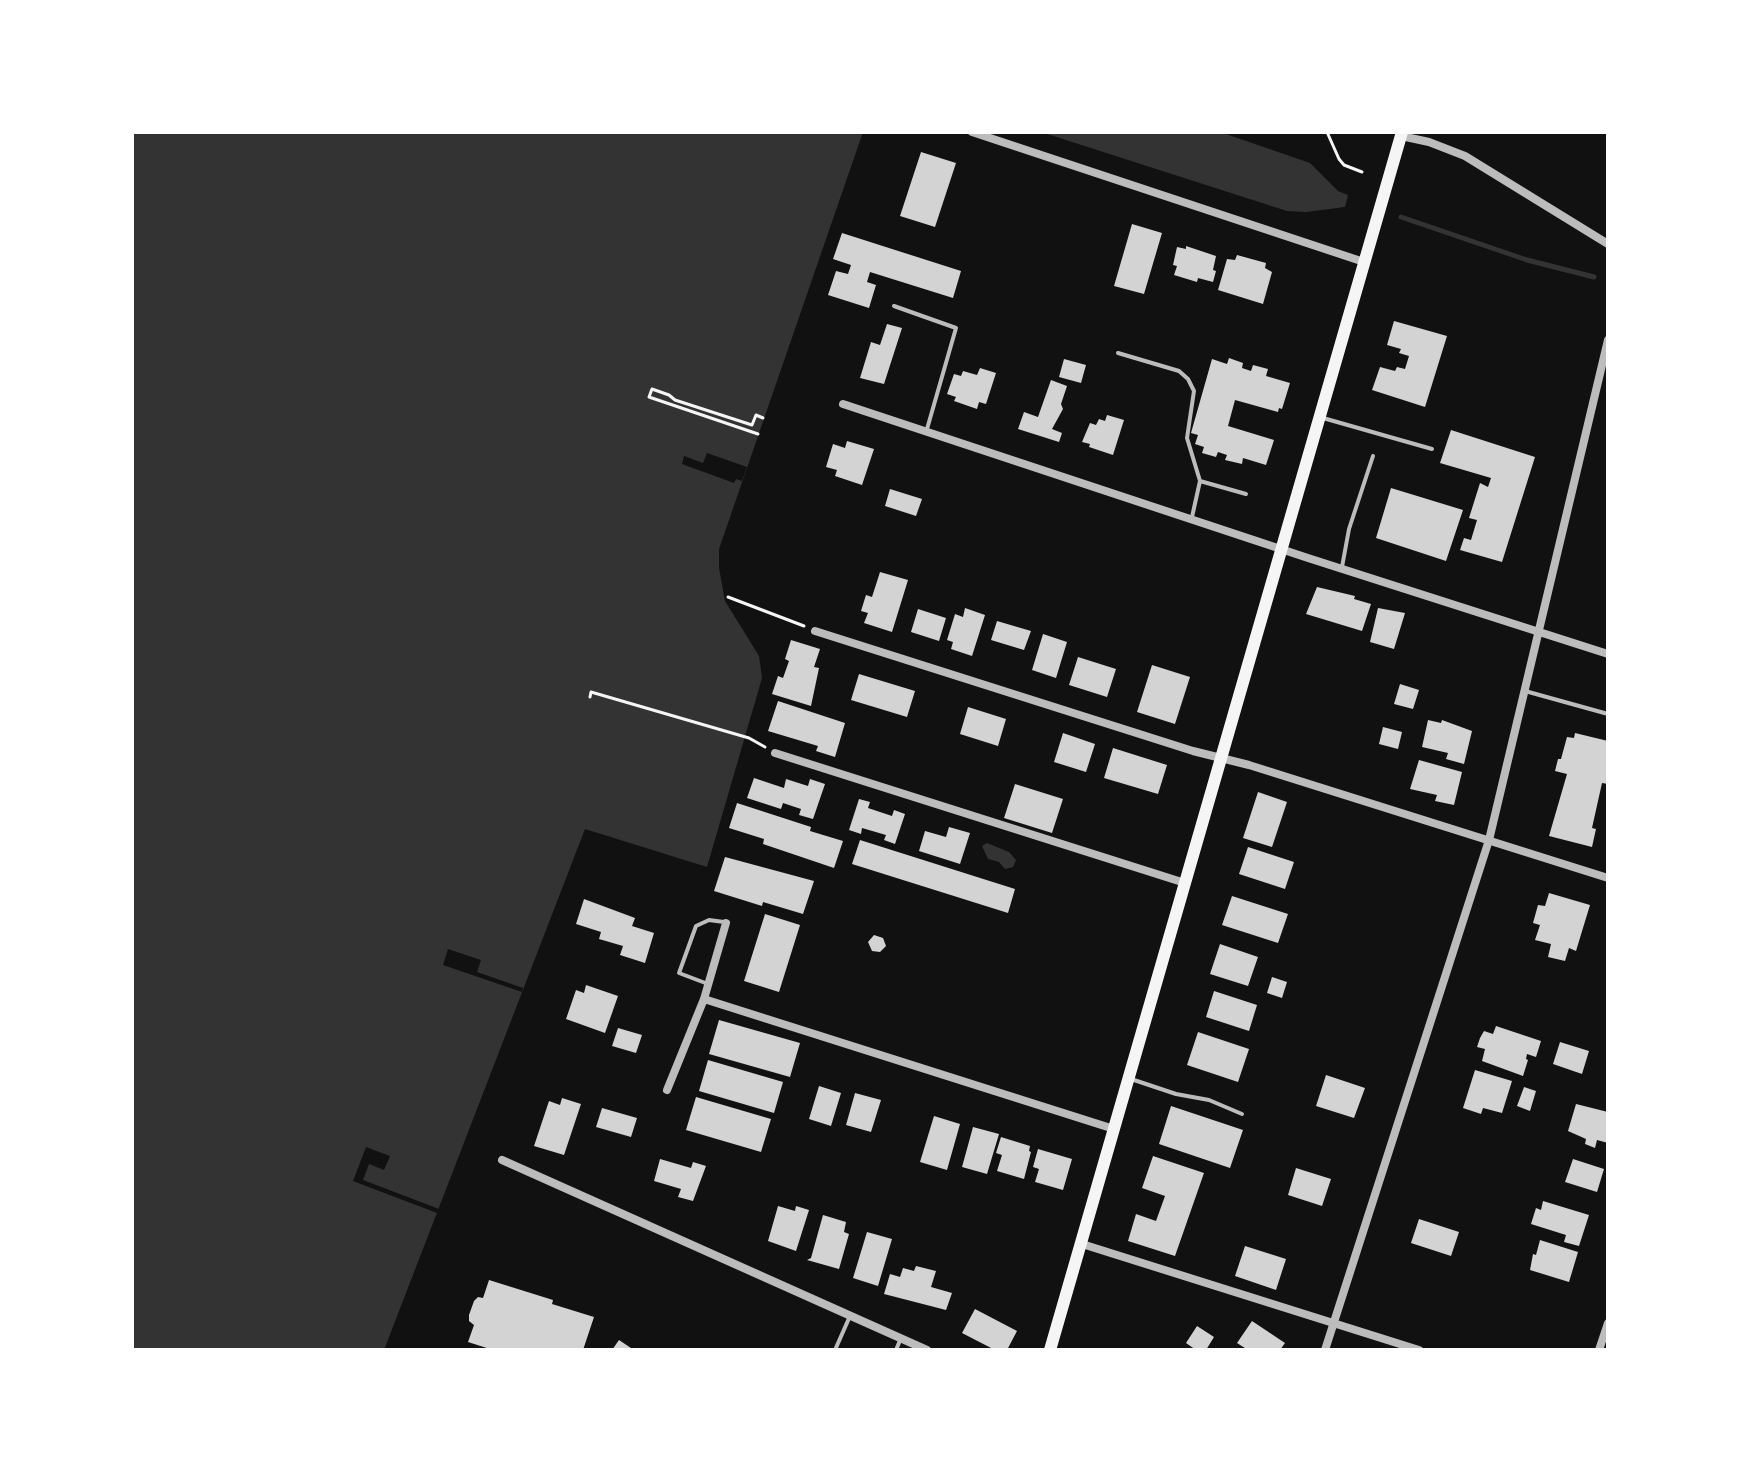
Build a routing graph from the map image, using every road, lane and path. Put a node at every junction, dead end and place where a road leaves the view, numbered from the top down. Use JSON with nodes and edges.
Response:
{"nodes":[{"id":1,"x":972,"y":132,"type":"edge"},
{"id":2,"x":1327,"y":132,"type":"edge"},
{"id":3,"x":1402,"y":134,"type":"edge"},
{"id":4,"x":1362,"y":172,"type":"dead end"},
{"id":5,"x":1608,"y":244,"type":"edge"},
{"id":6,"x":1364,"y":262,"type":"junction"},
{"id":7,"x":894,"y":306,"type":"dead end"},
{"id":8,"x":1608,"y":340,"type":"edge"},
{"id":9,"x":1118,"y":353,"type":"dead end"},
{"id":10,"x":843,"y":404,"type":"dead end"},
{"id":11,"x":1320,"y":417,"type":"junction"},
{"id":12,"x":763,"y":418,"type":"dead end"},
{"id":13,"x":926,"y":432,"type":"junction"},
{"id":14,"x":758,"y":434,"type":"dead end"},
{"id":15,"x":1432,"y":449,"type":"dead end"},
{"id":16,"x":1373,"y":456,"type":"dead end"},
{"id":17,"x":1200,"y":481,"type":"junction"},
{"id":18,"x":1246,"y":494,"type":"dead end"},
{"id":19,"x":1191,"y":520,"type":"junction"},
{"id":20,"x":1282,"y":550,"type":"junction"},
{"id":21,"x":1341,"y":569,"type":"junction"},
{"id":22,"x":728,"y":597,"type":"dead end"},
{"id":23,"x":815,"y":631,"type":"joint"},
{"id":24,"x":1539,"y":633,"type":"junction"},
{"id":25,"x":1608,"y":654,"type":"edge"},
{"id":26,"x":1525,"y":691,"type":"junction"},
{"id":27,"x":591,"y":692,"type":"dead end"},
{"id":28,"x":1608,"y":714,"type":"edge"},
{"id":29,"x":775,"y":753,"type":"joint"},
{"id":30,"x":1222,"y":757,"type":"junction"},
{"id":31,"x":1489,"y":840,"type":"junction"},
{"id":32,"x":1608,"y":878,"type":"edge"},
{"id":33,"x":1185,"y":883,"type":"junction"},
{"id":34,"x":726,"y":923,"type":"joint"},
{"id":35,"x":708,"y":984,"type":"junction"},
{"id":36,"x":704,"y":999,"type":"junction"},
{"id":37,"x":1129,"y":1079,"type":"junction"},
{"id":38,"x":667,"y":1090,"type":"dead end"},
{"id":39,"x":1242,"y":1114,"type":"dead end"},
{"id":40,"x":1114,"y":1129,"type":"junction"},
{"id":41,"x":502,"y":1160,"type":"dead end"},
{"id":42,"x":1082,"y":1244,"type":"junction"},
{"id":43,"x":850,"y":1316,"type":"junction"},
{"id":44,"x":1334,"y":1323,"type":"junction"},
{"id":45,"x":1608,"y":1323,"type":"edge"},
{"id":46,"x":901,"y":1338,"type":"junction"},
{"id":47,"x":835,"y":1350,"type":"edge"},
{"id":48,"x":896,"y":1350,"type":"edge"},
{"id":49,"x":927,"y":1350,"type":"edge"},
{"id":50,"x":1050,"y":1350,"type":"edge"},
{"id":51,"x":1325,"y":1350,"type":"edge"},
{"id":52,"x":1419,"y":1350,"type":"edge"},
{"id":53,"x":1599,"y":1350,"type":"edge"}],
"edges":[{"from":1,"to":6,"type":"street"},
{"from":2,"to":4,"type":"path"},
{"from":3,"to":5,"type":"street"},
{"from":3,"to":6,"type":"main road"},
{"from":6,"to":11,"type":"main road"},
{"from":7,"to":13,"type":"lane"},
{"from":8,"to":24,"type":"street"},
{"from":9,"to":17,"type":"lane"},
{"from":10,"to":13,"type":"street"},
{"from":11,"to":15,"type":"lane"},
{"from":11,"to":20,"type":"main road"},
{"from":12,"to":14,"type":"path"},
{"from":13,"to":19,"type":"street"},
{"from":16,"to":21,"type":"lane"},
{"from":17,"to":18,"type":"lane"},
{"from":17,"to":19,"type":"lane"},
{"from":19,"to":20,"type":"street"},
{"from":20,"to":21,"type":"street"},
{"from":20,"to":30,"type":"main road"},
{"from":21,"to":24,"type":"street"},
{"from":22,"to":23,"type":"path"},
{"from":23,"to":30,"type":"street"},
{"from":24,"to":25,"type":"street"},
{"from":24,"to":26,"type":"street"},
{"from":26,"to":28,"type":"lane"},
{"from":26,"to":31,"type":"street"},
{"from":27,"to":29,"type":"path"},
{"from":29,"to":33,"type":"street"},
{"from":30,"to":31,"type":"street"},
{"from":30,"to":33,"type":"main road"},
{"from":31,"to":32,"type":"street"},
{"from":31,"to":44,"type":"street"},
{"from":33,"to":37,"type":"main road"},
{"from":34,"to":35,"type":"street"},
{"from":34,"to":35,"type":"lane"},
{"from":35,"to":36,"type":"street"},
{"from":36,"to":38,"type":"street"},
{"from":36,"to":40,"type":"street"},
{"from":37,"to":39,"type":"lane"},
{"from":37,"to":40,"type":"main road"},
{"from":40,"to":42,"type":"main road"},
{"from":41,"to":43,"type":"street"},
{"from":42,"to":44,"type":"street"},
{"from":42,"to":50,"type":"main road"},
{"from":43,"to":46,"type":"street"},
{"from":43,"to":47,"type":"lane"},
{"from":44,"to":51,"type":"street"},
{"from":44,"to":52,"type":"street"},
{"from":45,"to":53,"type":"street"},
{"from":46,"to":48,"type":"lane"},
{"from":46,"to":49,"type":"street"}]}
